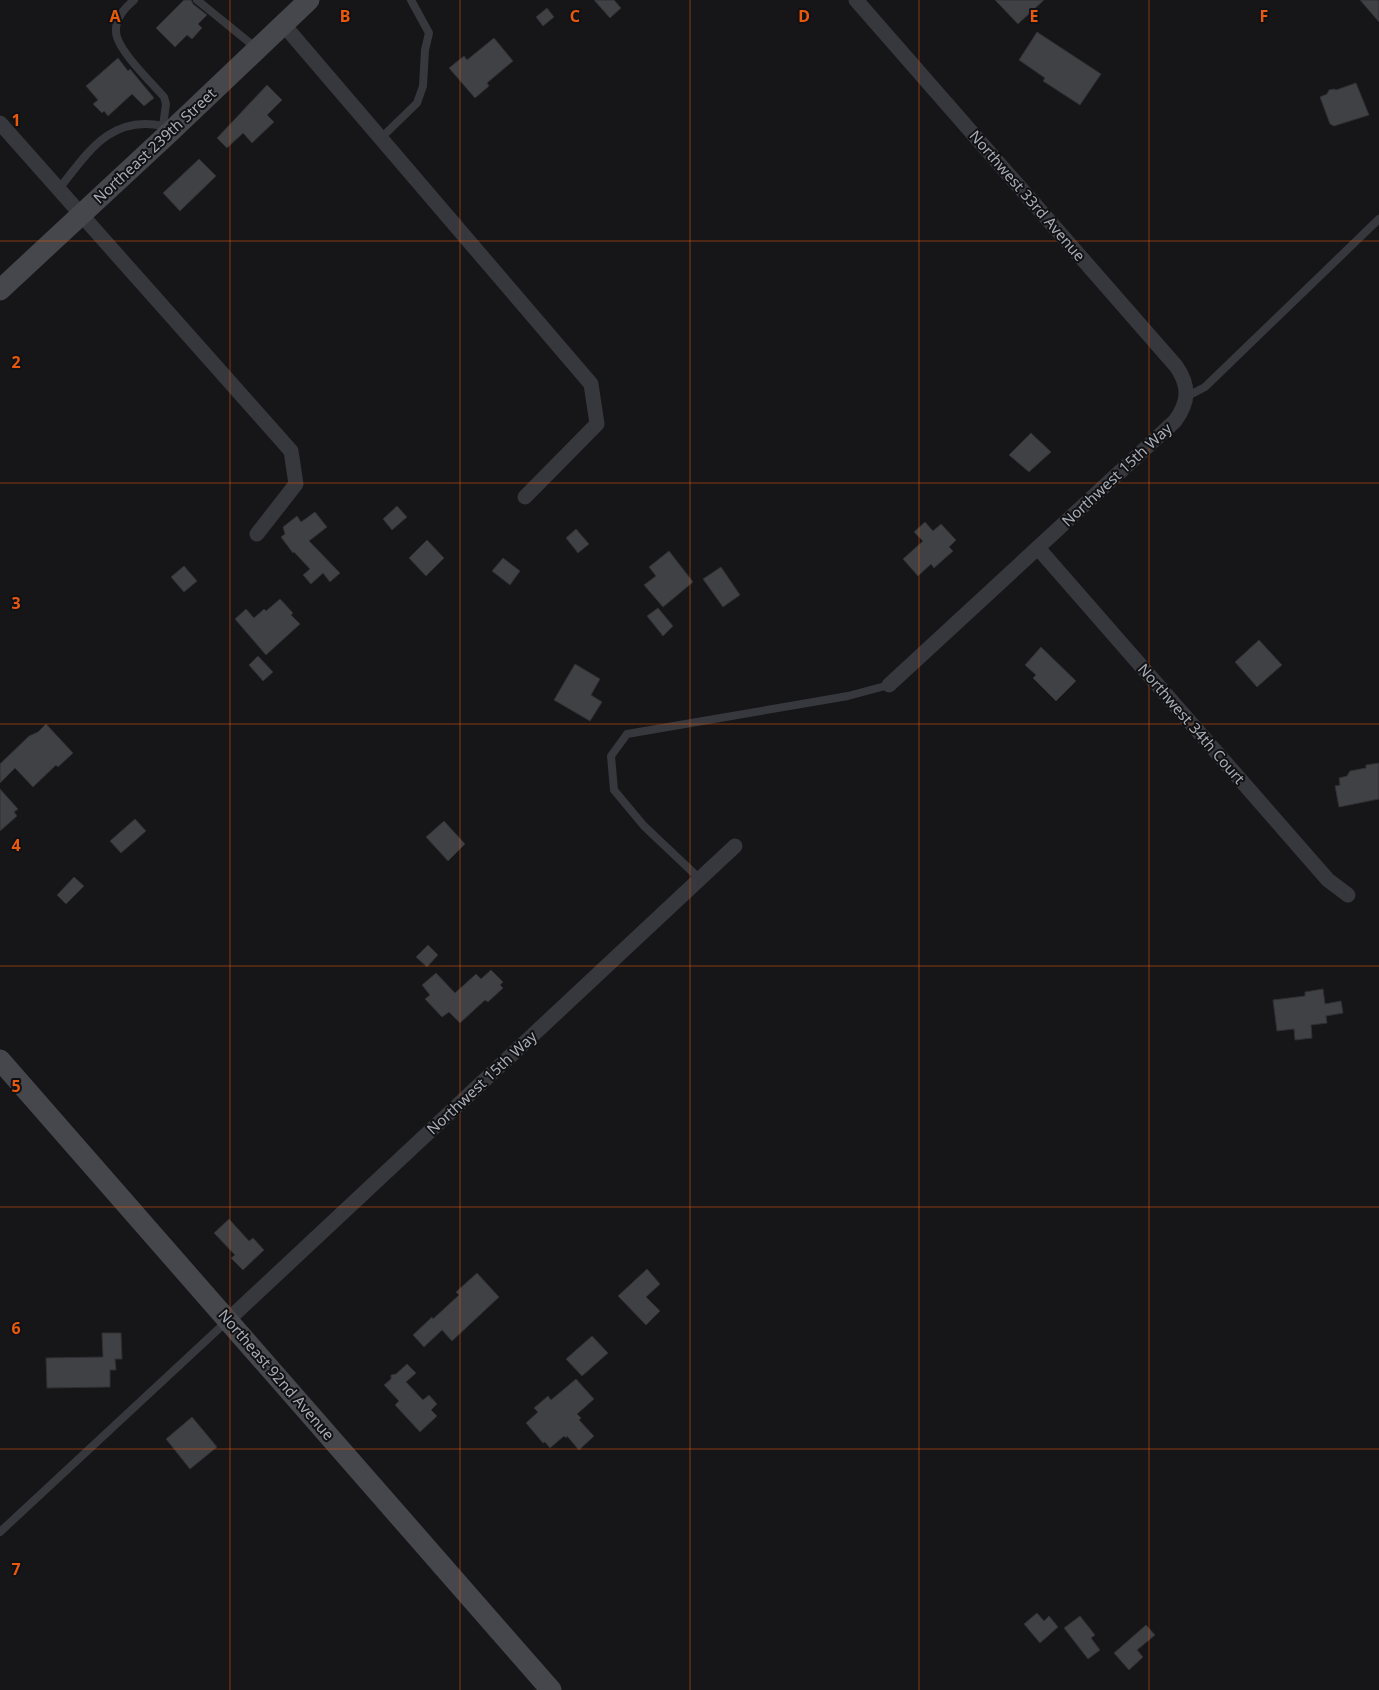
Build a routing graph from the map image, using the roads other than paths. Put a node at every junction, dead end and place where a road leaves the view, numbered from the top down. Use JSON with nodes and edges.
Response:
{"nodes":[{"id":1,"x":134,"y":0,"type":"edge"},
{"id":2,"x":197,"y":0,"type":"edge"},
{"id":3,"x":309,"y":0,"type":"edge"},
{"id":4,"x":411,"y":0,"type":"edge"},
{"id":5,"x":856,"y":0,"type":"edge"},
{"id":6,"x":284,"y":24,"type":"junction"},
{"id":7,"x":257,"y":49,"type":"junction"},
{"id":8,"x":0,"y":123,"type":"edge"},
{"id":9,"x":166,"y":129,"type":"junction"},
{"id":10,"x":381,"y":138,"type":"junction"},
{"id":11,"x":58,"y":190,"type":"junction"},
{"id":12,"x":80,"y":215,"type":"junction"},
{"id":13,"x":1379,"y":219,"type":"edge"},
{"id":14,"x":0,"y":290,"type":"edge"},
{"id":15,"x":1186,"y":398,"type":"junction"},
{"id":16,"x":525,"y":497,"type":"dead end"},
{"id":17,"x":257,"y":534,"type":"dead end"},
{"id":18,"x":1038,"y":548,"type":"junction"},
{"id":19,"x":889,"y":685,"type":"joint"},
{"id":20,"x":735,"y":846,"type":"dead end"},
{"id":21,"x":700,"y":879,"type":"junction"},
{"id":22,"x":1348,"y":895,"type":"dead end"},
{"id":23,"x":0,"y":1060,"type":"edge"},
{"id":24,"x":228,"y":1320,"type":"junction"},
{"id":25,"x":0,"y":1532,"type":"edge"},
{"id":26,"x":551,"y":1690,"type":"edge"}],
"edges":[{"from":1,"to":9,"type":"lane"},
{"from":2,"to":7,"type":"lane"},
{"from":3,"to":6,"type":"street","name":"Northeast 239th Street"},
{"from":4,"to":10,"type":"lane"},
{"from":5,"to":15,"type":"street","name":"Northwest 33rd Avenue"},
{"from":6,"to":7,"type":"street","name":"Northeast 239th Street"},
{"from":6,"to":10,"type":"street"},
{"from":7,"to":9,"type":"street","name":"Northeast 239th Street"},
{"from":8,"to":11,"type":"street"},
{"from":9,"to":11,"type":"lane"},
{"from":9,"to":12,"type":"street","name":"Northeast 239th Street"},
{"from":10,"to":16,"type":"street"},
{"from":11,"to":12,"type":"street"},
{"from":12,"to":14,"type":"street","name":"Northeast 239th Street"},
{"from":12,"to":17,"type":"street"},
{"from":13,"to":15,"type":"lane"},
{"from":15,"to":18,"type":"street","name":"Northwest 15th Way"},
{"from":18,"to":19,"type":"street","name":"Northwest 15th Way"},
{"from":18,"to":22,"type":"street","name":"Northwest 34th Court"},
{"from":19,"to":21,"type":"lane"},
{"from":20,"to":21,"type":"street","name":"Northwest 15th Way"},
{"from":21,"to":24,"type":"street","name":"Northwest 15th Way"},
{"from":23,"to":24,"type":"street","name":"Northeast 92nd Avenue"},
{"from":24,"to":25,"type":"lane"},
{"from":24,"to":26,"type":"street","name":"Northeast 92nd Avenue"}]}
